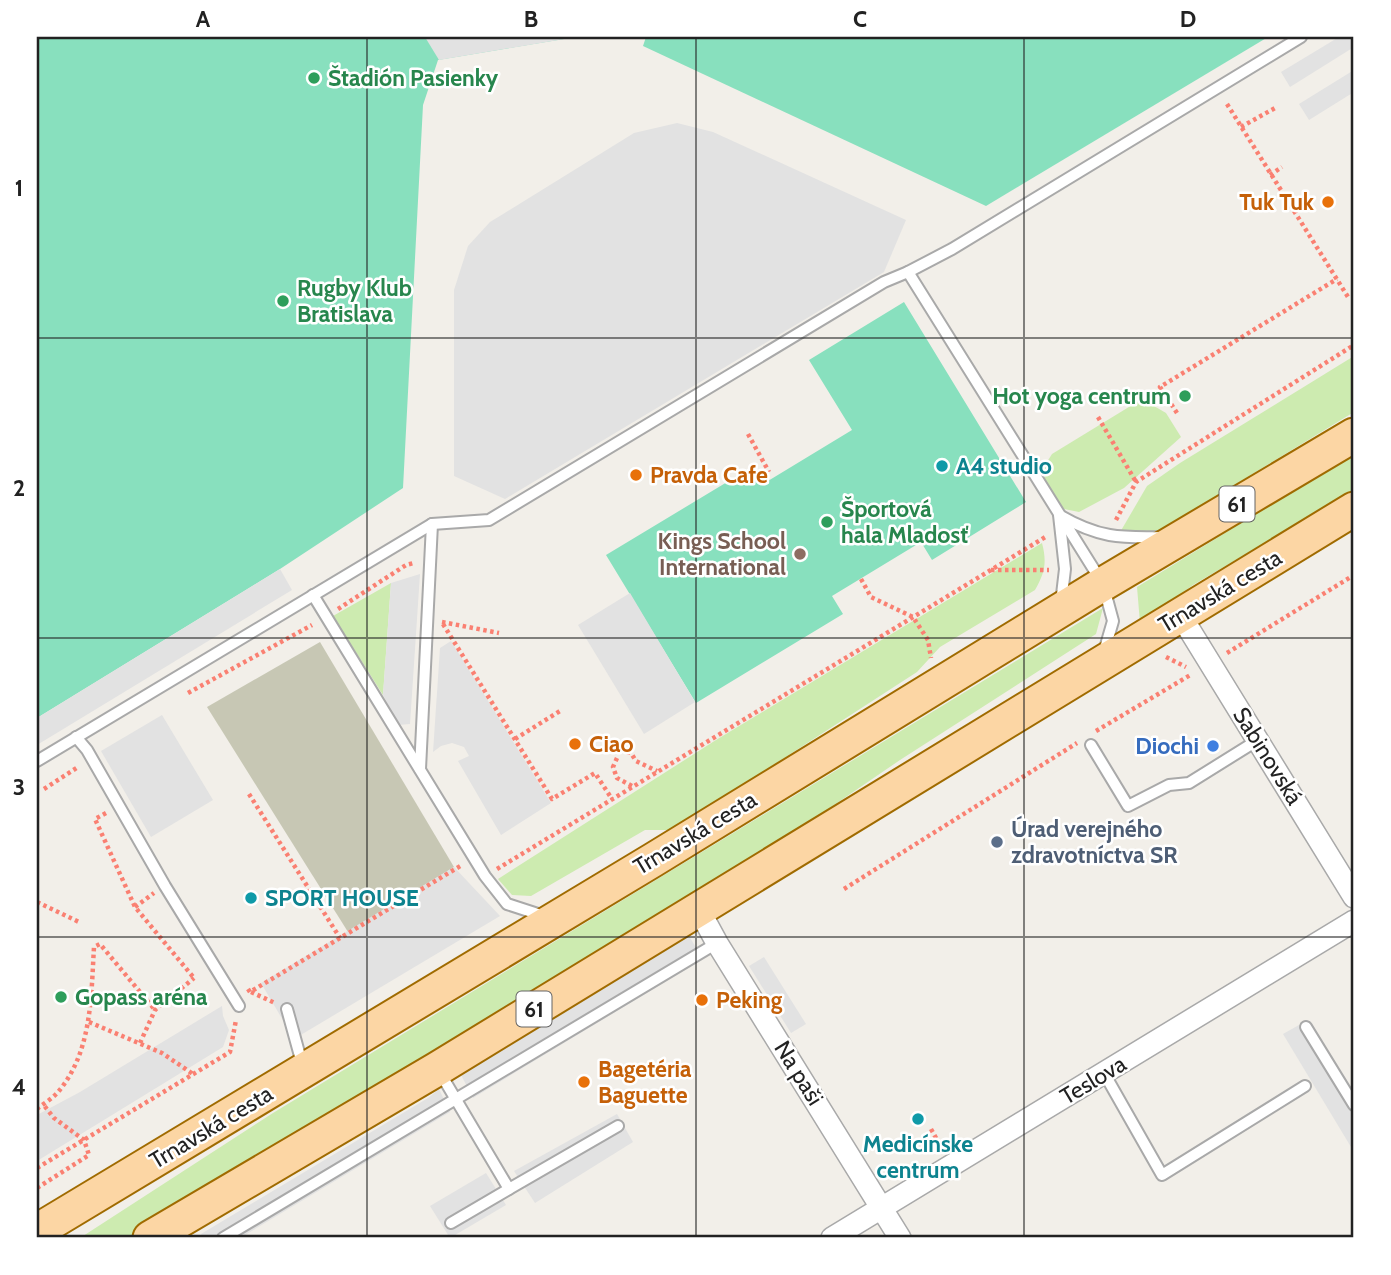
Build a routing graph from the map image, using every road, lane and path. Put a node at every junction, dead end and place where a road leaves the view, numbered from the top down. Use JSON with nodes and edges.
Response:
{"nodes":[{"id":1,"x":1301,"y":37,"type":"edge"},
{"id":2,"x":1227,"y":104,"type":"dead end"},
{"id":3,"x":1275,"y":108,"type":"dead end"},
{"id":4,"x":1241,"y":127,"type":"junction"},
{"id":5,"x":1282,"y":167,"type":"dead end"},
{"id":6,"x":1270,"y":174,"type":"junction"},
{"id":7,"x":908,"y":272,"type":"junction"},
{"id":8,"x":1337,"y":279,"type":"junction"},
{"id":9,"x":1348,"y":297,"type":"dead end"},
{"id":10,"x":1354,"y":345,"type":"edge"},
{"id":11,"x":1177,"y":413,"type":"dead end"},
{"id":12,"x":1098,"y":417,"type":"dead end"},
{"id":13,"x":748,"y":434,"type":"dead end"},
{"id":14,"x":1354,"y":435,"type":"edge"},
{"id":15,"x":769,"y":472,"type":"dead end"},
{"id":16,"x":1136,"y":482,"type":"junction"},
{"id":17,"x":1354,"y":509,"type":"edge"},
{"id":18,"x":1059,"y":515,"type":"junction"},
{"id":19,"x":432,"y":524,"type":"junction"},
{"id":20,"x":1113,"y":526,"type":"dead end"},
{"id":21,"x":1047,"y":536,"type":"dead end"},
{"id":22,"x":1184,"y":536,"type":"junction"},
{"id":23,"x":430,"y":560,"type":"junction"},
{"id":24,"x":990,"y":570,"type":"junction"},
{"id":25,"x":1354,"y":575,"type":"edge"},
{"id":26,"x":861,"y":579,"type":"dead end"},
{"id":27,"x":1048,"y":579,"type":"dead end"},
{"id":28,"x":1104,"y":584,"type":"junction"},
{"id":29,"x":313,"y":595,"type":"junction"},
{"id":30,"x":428,"y":607,"type":"junction"},
{"id":31,"x":1058,"y":612,"type":"junction"},
{"id":32,"x":326,"y":616,"type":"junction"},
{"id":33,"x":1181,"y":616,"type":"junction"},
{"id":34,"x":913,"y":617,"type":"junction"},
{"id":35,"x":443,"y":623,"type":"junction"},
{"id":36,"x":499,"y":633,"type":"dead end"},
{"id":37,"x":1240,"y":646,"type":"dead end"},
{"id":38,"x":943,"y":652,"type":"dead end"},
{"id":39,"x":1155,"y":659,"type":"dead end"},
{"id":40,"x":1100,"y":664,"type":"junction"},
{"id":41,"x":1201,"y":669,"type":"junction"},
{"id":42,"x":185,"y":695,"type":"dead end"},
{"id":43,"x":560,"y":711,"type":"dead end"},
{"id":44,"x":76,"y":737,"type":"junction"},
{"id":45,"x":515,"y":739,"type":"junction"},
{"id":46,"x":1258,"y":740,"type":"junction"},
{"id":47,"x":1091,"y":745,"type":"dead end"},
{"id":48,"x":87,"y":750,"type":"junction"},
{"id":49,"x":627,"y":752,"type":"dead end"},
{"id":50,"x":617,"y":758,"type":"dead end"},
{"id":51,"x":37,"y":761,"type":"edge"},
{"id":52,"x":420,"y":771,"type":"junction"},
{"id":53,"x":658,"y":772,"type":"junction"},
{"id":54,"x":633,"y":786,"type":"junction"},
{"id":55,"x":44,"y":789,"type":"dead end"},
{"id":56,"x":249,"y":794,"type":"dead end"},
{"id":57,"x":612,"y":799,"type":"junction"},
{"id":58,"x":110,"y":812,"type":"dead end"},
{"id":59,"x":463,"y":864,"type":"dead end"},
{"id":60,"x":485,"y":876,"type":"junction"},
{"id":61,"x":844,"y":890,"type":"dead end"},
{"id":62,"x":1354,"y":897,"type":"edge"},
{"id":63,"x":37,"y":902,"type":"edge"},
{"id":64,"x":698,"y":908,"type":"junction"},
{"id":65,"x":553,"y":919,"type":"junction"},
{"id":66,"x":1354,"y":921,"type":"edge"},
{"id":67,"x":81,"y":923,"type":"dead end"},
{"id":68,"x":341,"y":939,"type":"junction"},
{"id":69,"x":717,"y":943,"type":"junction"},
{"id":70,"x":200,"y":973,"type":"dead end"},
{"id":71,"x":194,"y":978,"type":"junction"},
{"id":72,"x":250,"y":992,"type":"junction"},
{"id":73,"x":239,"y":1006,"type":"junction"},
{"id":74,"x":287,"y":1009,"type":"joint"},
{"id":75,"x":155,"y":1010,"type":"junction"},
{"id":76,"x":89,"y":1022,"type":"junction"},
{"id":77,"x":1307,"y":1027,"type":"dead end"},
{"id":78,"x":140,"y":1044,"type":"junction"},
{"id":79,"x":437,"y":1069,"type":"junction"},
{"id":80,"x":303,"y":1071,"type":"junction"},
{"id":81,"x":1104,"y":1073,"type":"junction"},
{"id":82,"x":193,"y":1074,"type":"junction"},
{"id":83,"x":1305,"y":1086,"type":"dead end"},
{"id":84,"x":454,"y":1099,"type":"junction"},
{"id":85,"x":43,"y":1104,"type":"junction"},
{"id":86,"x":1354,"y":1105,"type":"edge"},
{"id":87,"x":37,"y":1109,"type":"edge"},
{"id":88,"x":618,"y":1126,"type":"dead end"},
{"id":89,"x":931,"y":1129,"type":"dead end"},
{"id":90,"x":84,"y":1140,"type":"junction"},
{"id":91,"x":942,"y":1147,"type":"dead end"},
{"id":92,"x":37,"y":1168,"type":"edge"},
{"id":93,"x":37,"y":1188,"type":"edge"},
{"id":94,"x":509,"y":1189,"type":"junction"},
{"id":95,"x":883,"y":1208,"type":"junction"},
{"id":96,"x":451,"y":1223,"type":"dead end"},
{"id":97,"x":37,"y":1231,"type":"edge"},
{"id":98,"x":164,"y":1235,"type":"edge"},
{"id":99,"x":223,"y":1238,"type":"edge"},
{"id":100,"x":832,"y":1238,"type":"edge"},
{"id":101,"x":900,"y":1238,"type":"edge"}],
"edges":[{"from":1,"to":7,"type":"lane"},
{"from":2,"to":4,"type":"path"},
{"from":3,"to":4,"type":"path"},
{"from":4,"to":6,"type":"path"},
{"from":5,"to":6,"type":"path"},
{"from":6,"to":8,"type":"path"},
{"from":7,"to":18,"type":"lane"},
{"from":7,"to":19,"type":"lane"},
{"from":8,"to":9,"type":"path"},
{"from":8,"to":11,"type":"path"},
{"from":10,"to":16,"type":"path"},
{"from":12,"to":16,"type":"path"},
{"from":13,"to":15,"type":"path"},
{"from":14,"to":22,"type":"main road","name":"Trnavská cesta","number":"61"},
{"from":16,"to":20,"type":"path"},
{"from":17,"to":33,"type":"main road","name":"Trnavská cesta","number":"61"},
{"from":18,"to":22,"type":"lane"},
{"from":18,"to":28,"type":"lane"},
{"from":18,"to":31,"type":"lane"},
{"from":19,"to":23,"type":"lane"},
{"from":19,"to":29,"type":"lane"},
{"from":21,"to":24,"type":"path"},
{"from":22,"to":28,"type":"main road","name":"Trnavská cesta","number":"61"},
{"from":23,"to":30,"type":"lane"},
{"from":23,"to":32,"type":"path"},
{"from":24,"to":27,"type":"path"},
{"from":24,"to":34,"type":"path"},
{"from":25,"to":37,"type":"path"},
{"from":26,"to":34,"type":"path"},
{"from":28,"to":31,"type":"main road","name":"Trnavská cesta","number":"61"},
{"from":28,"to":40,"type":"lane"},
{"from":29,"to":32,"type":"lane"},
{"from":29,"to":44,"type":"lane"},
{"from":30,"to":35,"type":"path"},
{"from":30,"to":52,"type":"lane"},
{"from":31,"to":65,"type":"main road","name":"Trnavská cesta","number":"61"},
{"from":32,"to":42,"type":"path"},
{"from":32,"to":52,"type":"lane"},
{"from":33,"to":40,"type":"main road","name":"Trnavská cesta","number":"61"},
{"from":33,"to":41,"type":"street","name":"Sabinovská"},
{"from":34,"to":38,"type":"path"},
{"from":34,"to":53,"type":"path"},
{"from":35,"to":36,"type":"path"},
{"from":35,"to":45,"type":"path"},
{"from":39,"to":41,"type":"path"},
{"from":40,"to":64,"type":"main road","name":"Trnavská cesta","number":"61"},
{"from":41,"to":46,"type":"street","name":"Sabinovská"},
{"from":41,"to":61,"type":"path"},
{"from":43,"to":45,"type":"path"},
{"from":44,"to":48,"type":"lane"},
{"from":44,"to":51,"type":"lane"},
{"from":45,"to":57,"type":"path"},
{"from":46,"to":47,"type":"lane"},
{"from":46,"to":62,"type":"street","name":"Sabinovská"},
{"from":48,"to":55,"type":"path"},
{"from":48,"to":73,"type":"lane"},
{"from":49,"to":53,"type":"path"},
{"from":50,"to":54,"type":"path"},
{"from":52,"to":60,"type":"lane"},
{"from":53,"to":54,"type":"path"},
{"from":54,"to":57,"type":"path"},
{"from":56,"to":68,"type":"path"},
{"from":57,"to":60,"type":"path"},
{"from":58,"to":71,"type":"path"},
{"from":59,"to":68,"type":"path"},
{"from":60,"to":65,"type":"lane"},
{"from":63,"to":67,"type":"path"},
{"from":64,"to":69,"type":"street","name":"Na paši"},
{"from":64,"to":79,"type":"main road","name":"Trnavská cesta","number":"61"},
{"from":65,"to":80,"type":"main road","name":"Trnavská cesta","number":"61"},
{"from":66,"to":81,"type":"street","name":"Teslova"},
{"from":68,"to":72,"type":"path"},
{"from":69,"to":84,"type":"lane"},
{"from":69,"to":95,"type":"street","name":"Na paši"},
{"from":70,"to":71,"type":"path"},
{"from":71,"to":75,"type":"path"},
{"from":72,"to":73,"type":"path"},
{"from":72,"to":74,"type":"path"},
{"from":73,"to":82,"type":"path"},
{"from":74,"to":80,"type":"lane"},
{"from":75,"to":76,"type":"path"},
{"from":75,"to":78,"type":"path"},
{"from":76,"to":78,"type":"path"},
{"from":76,"to":85,"type":"path"},
{"from":77,"to":86,"type":"lane"},
{"from":78,"to":82,"type":"path"},
{"from":79,"to":84,"type":"lane"},
{"from":79,"to":98,"type":"main road","name":"Trnavská cesta","number":"61"},
{"from":80,"to":97,"type":"main road","name":"Trnavská cesta","number":"61"},
{"from":81,"to":83,"type":"lane"},
{"from":81,"to":95,"type":"street","name":"Teslova"},
{"from":82,"to":90,"type":"path"},
{"from":84,"to":94,"type":"lane"},
{"from":84,"to":99,"type":"lane"},
{"from":85,"to":87,"type":"path"},
{"from":85,"to":90,"type":"path"},
{"from":88,"to":94,"type":"lane"},
{"from":89,"to":91,"type":"path"},
{"from":90,"to":92,"type":"path"},
{"from":90,"to":93,"type":"path"},
{"from":94,"to":96,"type":"lane"},
{"from":95,"to":100,"type":"street","name":"Teslova"},
{"from":95,"to":101,"type":"street","name":"Na paši"}]}
